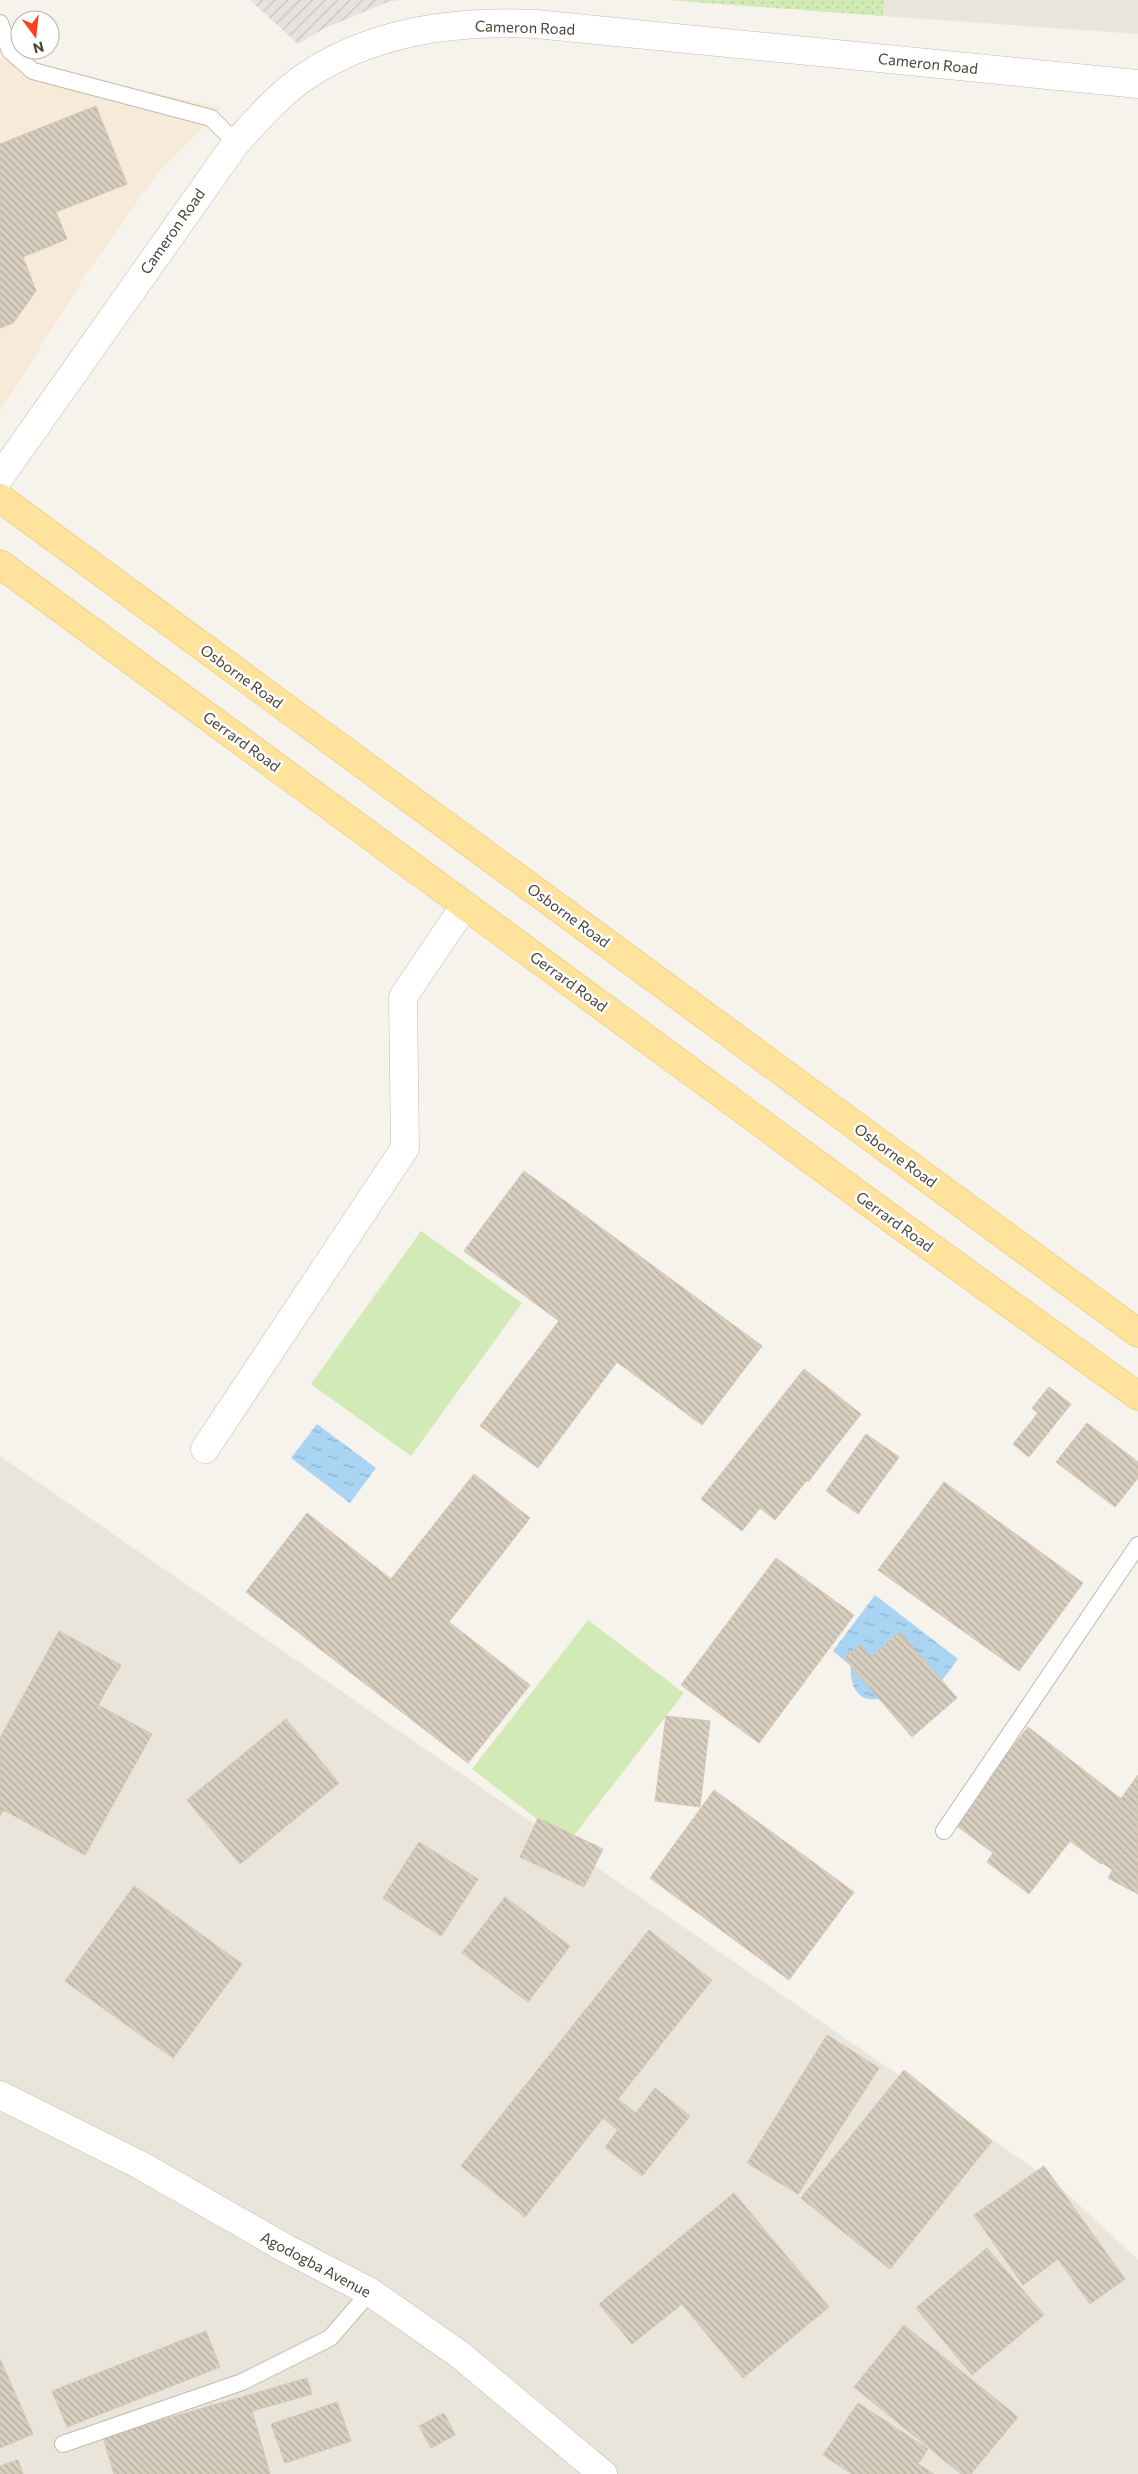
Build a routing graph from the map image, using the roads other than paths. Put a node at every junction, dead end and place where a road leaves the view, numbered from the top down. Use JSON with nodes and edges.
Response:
{"nodes":[{"id":1,"x":0,"y":23,"type":"edge"},
{"id":2,"x":5,"y":52,"type":"edge"},
{"id":3,"x":1138,"y":84,"type":"edge"},
{"id":4,"x":236,"y":142,"type":"junction"},
{"id":5,"x":0,"y":477,"type":"edge"},
{"id":6,"x":0,"y":498,"type":"edge"},
{"id":7,"x":0,"y":564,"type":"edge"},
{"id":8,"x":465,"y":905,"type":"junction"},
{"id":9,"x":1138,"y":1333,"type":"edge"},
{"id":10,"x":1138,"y":1396,"type":"edge"},
{"id":11,"x":205,"y":1449,"type":"dead end"},
{"id":12,"x":1138,"y":1545,"type":"edge"},
{"id":13,"x":944,"y":1832,"type":"dead end"},
{"id":14,"x":0,"y":2095,"type":"edge"},
{"id":15,"x":370,"y":2292,"type":"junction"},
{"id":16,"x":63,"y":2444,"type":"dead end"},
{"id":17,"x":604,"y":2474,"type":"edge"}],
"edges":[{"from":1,"to":2,"type":"lane"},
{"from":2,"to":4,"type":"lane"},
{"from":3,"to":4,"type":"street","name":"Cameron Road"},
{"from":4,"to":5,"type":"street","name":"Cameron Road"},
{"from":6,"to":9,"type":"main road","name":"Osborne Road"},
{"from":7,"to":8,"type":"main road","name":"Gerrard Road"},
{"from":8,"to":10,"type":"main road","name":"Gerrard Road"},
{"from":8,"to":11,"type":"street"},
{"from":12,"to":13,"type":"lane"},
{"from":14,"to":15,"type":"street","name":"Agodogba Avenue"},
{"from":15,"to":16,"type":"lane"},
{"from":15,"to":17,"type":"street","name":"Agodogba Avenue"}]}
